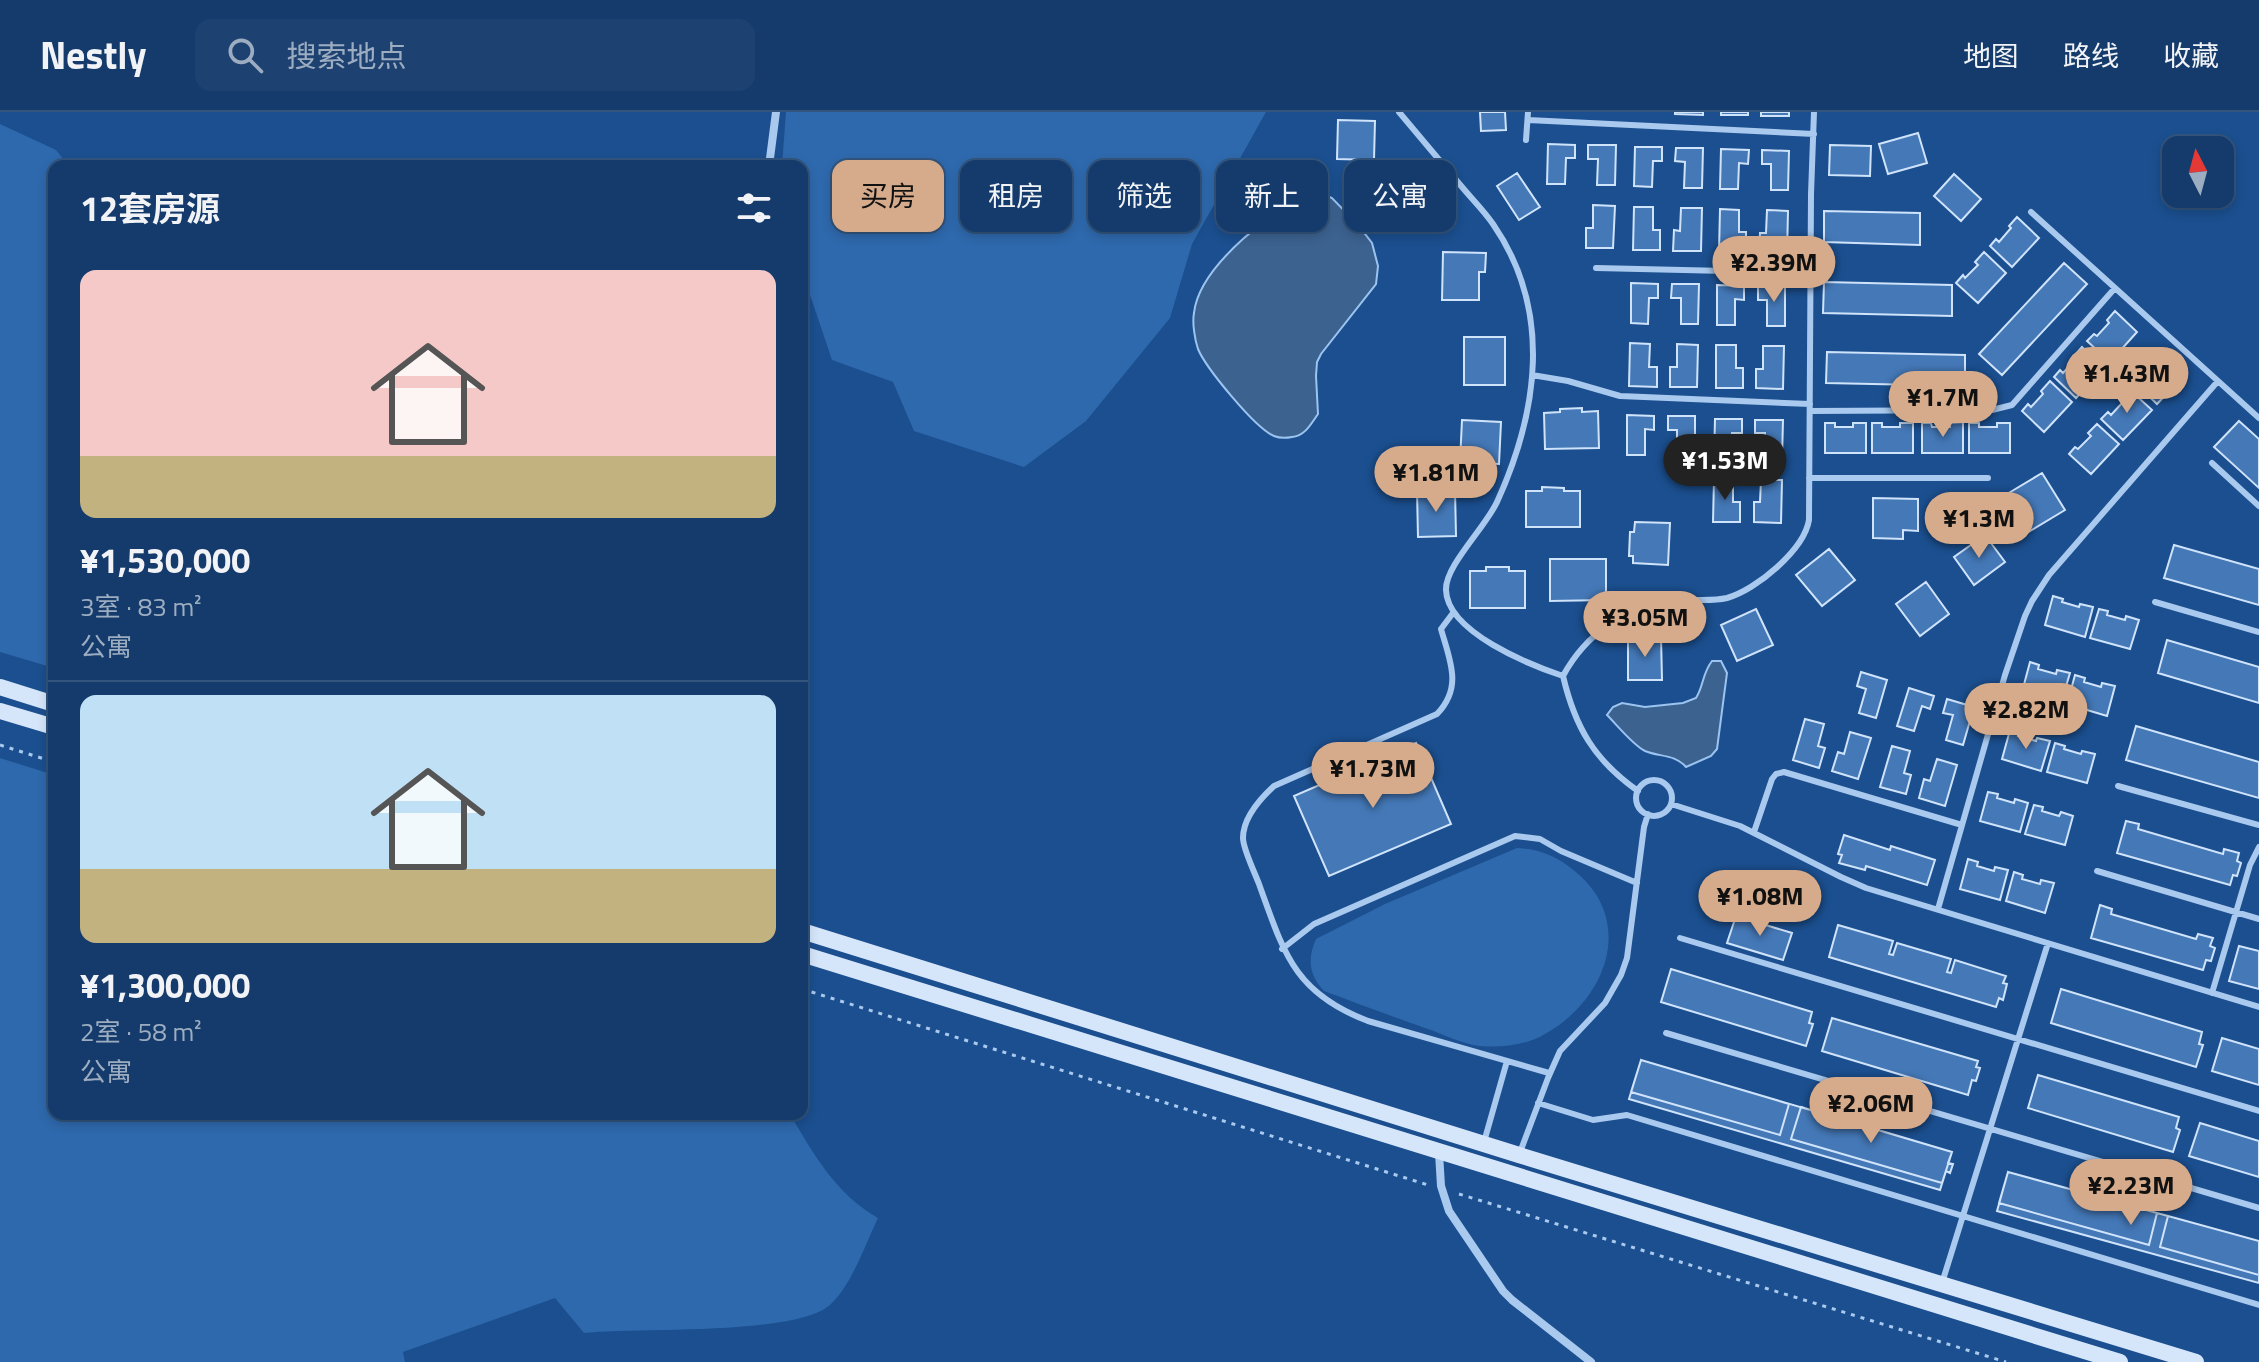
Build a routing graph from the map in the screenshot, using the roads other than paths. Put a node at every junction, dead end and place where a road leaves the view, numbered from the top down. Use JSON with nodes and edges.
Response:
{"nodes":[{"id":1,"x":776,"y":112,"type":"edge"},
{"id":2,"x":1399,"y":112,"type":"edge"},
{"id":3,"x":1814,"y":112,"type":"edge"},
{"id":4,"x":1528,"y":116,"type":"edge"},
{"id":5,"x":1814,"y":134,"type":"junction"},
{"id":6,"x":1526,"y":140,"type":"dead end"},
{"id":7,"x":770,"y":160,"type":"edge"},
{"id":8,"x":2031,"y":212,"type":"dead end"},
{"id":9,"x":1596,"y":268,"type":"dead end"},
{"id":10,"x":1811,"y":273,"type":"junction"},
{"id":11,"x":2115,"y":288,"type":"junction"},
{"id":12,"x":1532,"y":375,"type":"junction"},
{"id":13,"x":2218,"y":381,"type":"junction"},
{"id":14,"x":1810,"y":408,"type":"junction"},
{"id":15,"x":2259,"y":418,"type":"edge"},
{"id":16,"x":2212,"y":463,"type":"dead end"},
{"id":17,"x":1809,"y":478,"type":"junction"},
{"id":18,"x":1988,"y":478,"type":"dead end"},
{"id":19,"x":2259,"y":506,"type":"edge"},
{"id":20,"x":2155,"y":602,"type":"dead end"},
{"id":21,"x":1453,"y":613,"type":"junction"},
{"id":22,"x":2259,"y":632,"type":"edge"},
{"id":23,"x":1563,"y":676,"type":"junction"},
{"id":24,"x":0,"y":687,"type":"edge"},
{"id":25,"x":48,"y":702,"type":"edge"},
{"id":26,"x":0,"y":711,"type":"edge"},
{"id":27,"x":48,"y":725,"type":"edge"},
{"id":28,"x":2118,"y":786,"type":"dead end"},
{"id":29,"x":1638,"y":791,"type":"junction"},
{"id":30,"x":1671,"y":804,"type":"junction"},
{"id":31,"x":1648,"y":814,"type":"junction"},
{"id":32,"x":1962,"y":825,"type":"junction"},
{"id":33,"x":2259,"y":825,"type":"edge"},
{"id":34,"x":1754,"y":832,"type":"junction"},
{"id":35,"x":2259,"y":847,"type":"edge"},
{"id":36,"x":2097,"y":871,"type":"dead end"},
{"id":37,"x":1637,"y":883,"type":"junction"},
{"id":38,"x":1938,"y":909,"type":"junction"},
{"id":39,"x":2236,"y":912,"type":"junction"},
{"id":40,"x":2259,"y":919,"type":"edge"},
{"id":41,"x":808,"y":933,"type":"edge"},
{"id":42,"x":1680,"y":938,"type":"dead end"},
{"id":43,"x":2048,"y":943,"type":"junction"},
{"id":44,"x":1282,"y":949,"type":"junction"},
{"id":45,"x":808,"y":956,"type":"edge"},
{"id":46,"x":2212,"y":993,"type":"junction"},
{"id":47,"x":2259,"y":1007,"type":"edge"},
{"id":48,"x":1666,"y":1033,"type":"dead end"},
{"id":49,"x":2018,"y":1039,"type":"junction"},
{"id":50,"x":1507,"y":1061,"type":"junction"},
{"id":51,"x":1549,"y":1073,"type":"junction"},
{"id":52,"x":1538,"y":1103,"type":"junction"},
{"id":53,"x":2259,"y":1111,"type":"edge"},
{"id":54,"x":1990,"y":1128,"type":"junction"},
{"id":55,"x":1484,"y":1143,"type":"junction"},
{"id":56,"x":1439,"y":1153,"type":"junction"},
{"id":57,"x":1519,"y":1155,"type":"junction"},
{"id":58,"x":2259,"y":1208,"type":"edge"},
{"id":59,"x":1963,"y":1216,"type":"junction"},
{"id":60,"x":1942,"y":1284,"type":"junction"},
{"id":61,"x":2259,"y":1305,"type":"edge"},
{"id":62,"x":1591,"y":1362,"type":"edge"},
{"id":63,"x":2120,"y":1362,"type":"edge"},
{"id":64,"x":2196,"y":1362,"type":"edge"}],
"edges":[{"from":1,"to":7,"type":"street"},
{"from":2,"to":12,"type":"lane"},
{"from":3,"to":5,"type":"lane"},
{"from":4,"to":5,"type":"lane"},
{"from":4,"to":6,"type":"lane"},
{"from":5,"to":10,"type":"lane"},
{"from":8,"to":11,"type":"lane"},
{"from":9,"to":10,"type":"lane"},
{"from":10,"to":14,"type":"lane"},
{"from":11,"to":13,"type":"lane"},
{"from":11,"to":14,"type":"lane"},
{"from":12,"to":14,"type":"lane"},
{"from":12,"to":21,"type":"lane"},
{"from":13,"to":15,"type":"lane"},
{"from":13,"to":32,"type":"lane"},
{"from":14,"to":17,"type":"lane"},
{"from":16,"to":19,"type":"lane"},
{"from":17,"to":18,"type":"lane"},
{"from":17,"to":23,"type":"lane"},
{"from":20,"to":22,"type":"lane"},
{"from":21,"to":23,"type":"lane"},
{"from":21,"to":44,"type":"lane"},
{"from":23,"to":29,"type":"lane"},
{"from":24,"to":25,"type":"main road"},
{"from":26,"to":27,"type":"main road"},
{"from":28,"to":33,"type":"lane"},
{"from":29,"to":30,"type":"lane"},
{"from":29,"to":31,"type":"lane"},
{"from":30,"to":31,"type":"lane"},
{"from":30,"to":34,"type":"lane"},
{"from":31,"to":37,"type":"lane"},
{"from":32,"to":34,"type":"lane"},
{"from":32,"to":38,"type":"lane"},
{"from":34,"to":38,"type":"lane"},
{"from":35,"to":39,"type":"lane"},
{"from":36,"to":39,"type":"lane"},
{"from":37,"to":44,"type":"lane"},
{"from":37,"to":51,"type":"lane"},
{"from":38,"to":43,"type":"lane"},
{"from":39,"to":40,"type":"lane"},
{"from":39,"to":46,"type":"lane"},
{"from":41,"to":55,"type":"main road"},
{"from":42,"to":49,"type":"lane"},
{"from":43,"to":46,"type":"lane"},
{"from":43,"to":49,"type":"lane"},
{"from":44,"to":50,"type":"lane"},
{"from":45,"to":56,"type":"main road"},
{"from":46,"to":47,"type":"lane"},
{"from":48,"to":54,"type":"lane"},
{"from":49,"to":53,"type":"lane"},
{"from":49,"to":54,"type":"lane"},
{"from":50,"to":51,"type":"lane"},
{"from":50,"to":55,"type":"lane"},
{"from":51,"to":52,"type":"lane"},
{"from":52,"to":57,"type":"lane"},
{"from":52,"to":59,"type":"lane"},
{"from":54,"to":58,"type":"lane"},
{"from":54,"to":59,"type":"lane"},
{"from":55,"to":57,"type":"main road"},
{"from":56,"to":62,"type":"street"},
{"from":56,"to":63,"type":"main road"},
{"from":57,"to":60,"type":"main road"},
{"from":59,"to":60,"type":"lane"},
{"from":59,"to":61,"type":"lane"},
{"from":60,"to":64,"type":"main road"}]}
